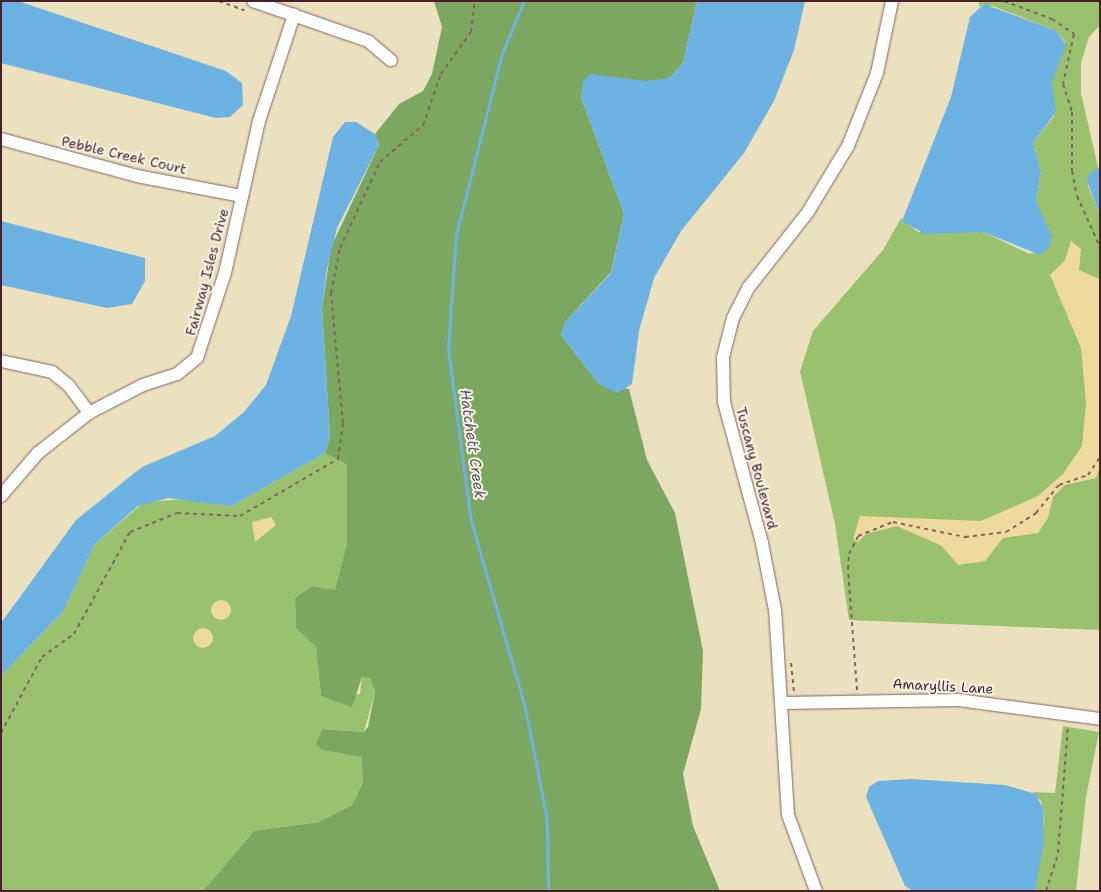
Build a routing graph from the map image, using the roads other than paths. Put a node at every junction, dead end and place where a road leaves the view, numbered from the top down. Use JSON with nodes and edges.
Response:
{"nodes":[{"id":1,"x":253,"y":1,"type":"edge"},
{"id":2,"x":892,"y":1,"type":"edge"},
{"id":3,"x":294,"y":15,"type":"junction"},
{"id":4,"x":391,"y":60,"type":"dead end"},
{"id":5,"x":1,"y":139,"type":"edge"},
{"id":6,"x":242,"y":196,"type":"junction"},
{"id":7,"x":1,"y":361,"type":"edge"},
{"id":8,"x":89,"y":414,"type":"junction"},
{"id":9,"x":1,"y":496,"type":"edge"},
{"id":10,"x":784,"y":702,"type":"junction"},
{"id":11,"x":1100,"y":719,"type":"edge"},
{"id":12,"x":816,"y":891,"type":"edge"}],
"edges":[{"from":1,"to":3,"type":"street"},
{"from":2,"to":10,"type":"street","name":"Tuscany Boulevard"},
{"from":3,"to":4,"type":"street"},
{"from":3,"to":6,"type":"street","name":"Fairway Isles Drive"},
{"from":5,"to":6,"type":"street","name":"Pebble Creek Court"},
{"from":6,"to":8,"type":"street","name":"Fairway Isles Drive"},
{"from":7,"to":8,"type":"street"},
{"from":8,"to":9,"type":"street","name":"Fairway Isles Drive"},
{"from":10,"to":11,"type":"street","name":"Amaryllis Lane"},
{"from":10,"to":12,"type":"street","name":"Tuscany Boulevard"}]}
